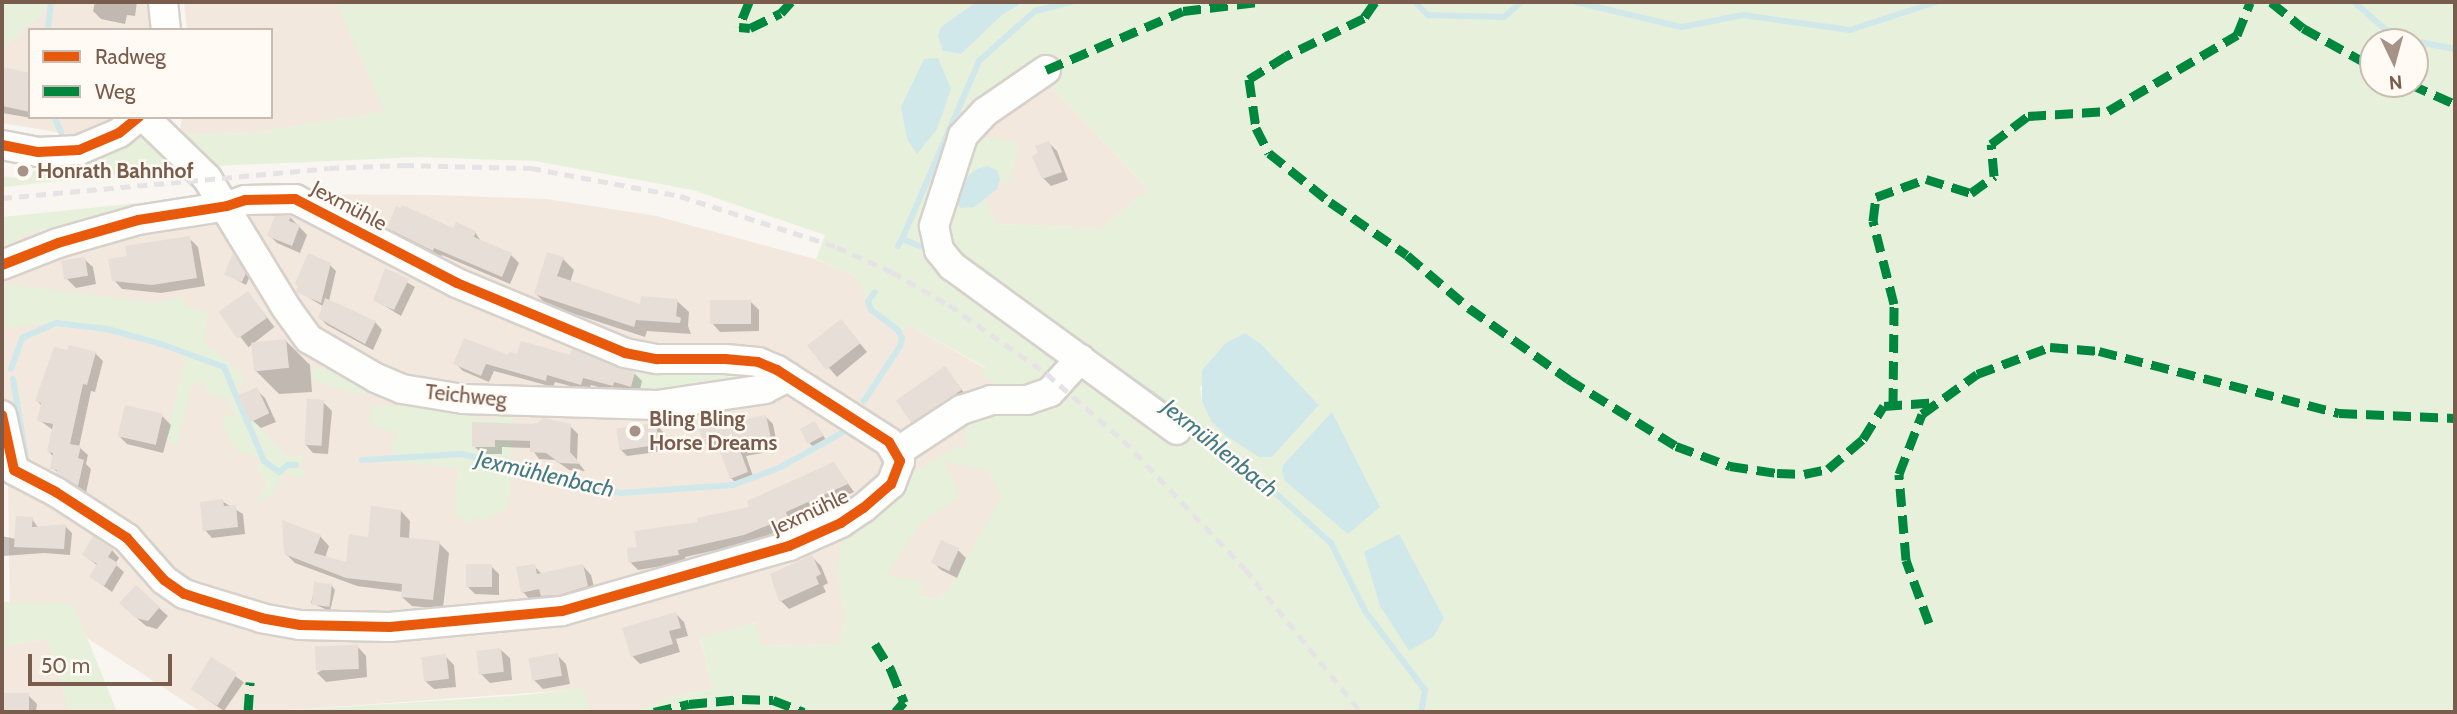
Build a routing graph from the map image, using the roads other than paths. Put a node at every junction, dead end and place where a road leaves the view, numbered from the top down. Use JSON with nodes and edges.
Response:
{"nodes":[{"id":1,"x":163,"y":2,"type":"edge"},
{"id":2,"x":166,"y":28,"type":"edge"},
{"id":3,"x":1046,"y":70,"type":"dead end"},
{"id":4,"x":138,"y":119,"type":"edge"},
{"id":5,"x":143,"y":119,"type":"edge"},
{"id":6,"x":2,"y":145,"type":"edge"},
{"id":7,"x":227,"y":206,"type":"junction"},
{"id":8,"x":2,"y":265,"type":"edge"},
{"id":9,"x":1080,"y":359,"type":"junction"},
{"id":10,"x":788,"y":377,"type":"junction"},
{"id":11,"x":2,"y":415,"type":"edge"},
{"id":12,"x":1177,"y":430,"type":"dead end"},
{"id":13,"x":897,"y":452,"type":"junction"}],
"edges":[{"from":1,"to":2,"type":"street"},
{"from":3,"to":9,"type":"street"},
{"from":4,"to":6,"type":"street"},
{"from":5,"to":7,"type":"street"},
{"from":7,"to":8,"type":"street","name":"Jexmühle"},
{"from":7,"to":10,"type":"street","name":"Jexmühle"},
{"from":7,"to":10,"type":"street","name":"Teichweg"},
{"from":9,"to":12,"type":"street"},
{"from":9,"to":13,"type":"street"},
{"from":10,"to":13,"type":"street","name":"Jexmühle"},
{"from":11,"to":13,"type":"street","name":"Jexmühle"}]}
